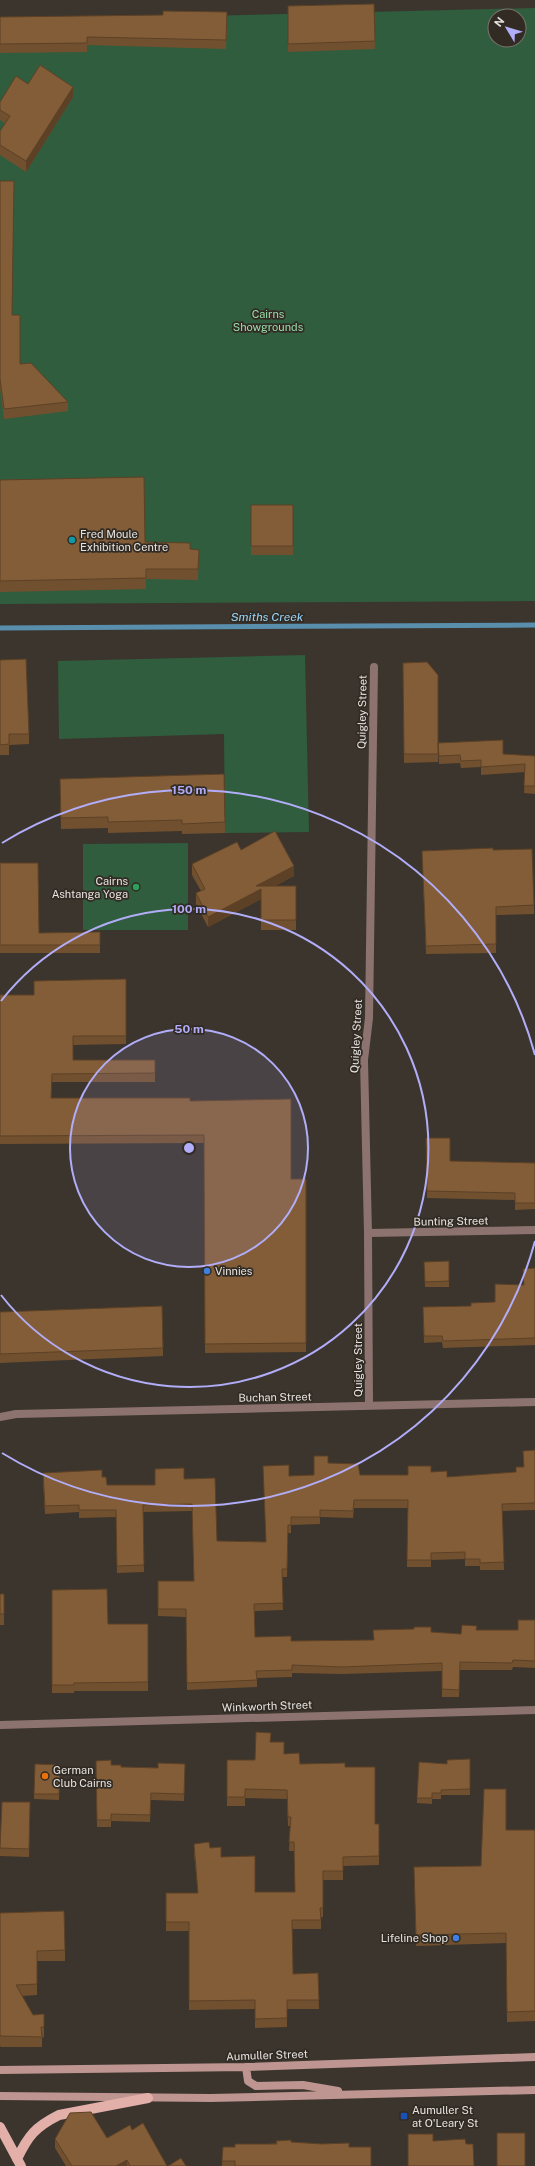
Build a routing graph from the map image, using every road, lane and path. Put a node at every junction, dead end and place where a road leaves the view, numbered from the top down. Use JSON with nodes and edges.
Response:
{"nodes":[{"id":1,"x":374,"y":667,"type":"dead end"},
{"id":2,"x":535,"y":1230,"type":"edge"},
{"id":3,"x":368,"y":1233,"type":"junction"},
{"id":4,"x":535,"y":1402,"type":"edge"},
{"id":5,"x":369,"y":1406,"type":"junction"},
{"id":6,"x":0,"y":1413,"type":"edge"},
{"id":7,"x":16,"y":1414,"type":"junction"},
{"id":8,"x":0,"y":1417,"type":"edge"},
{"id":9,"x":535,"y":1710,"type":"edge"},
{"id":10,"x":0,"y":1725,"type":"edge"},
{"id":11,"x":535,"y":2057,"type":"edge"},
{"id":12,"x":246,"y":2067,"type":"junction"},
{"id":13,"x":0,"y":2070,"type":"edge"},
{"id":14,"x":535,"y":2090,"type":"edge"},
{"id":15,"x":355,"y":2094,"type":"junction"},
{"id":16,"x":0,"y":2096,"type":"edge"},
{"id":17,"x":148,"y":2098,"type":"junction"},
{"id":18,"x":0,"y":2127,"type":"edge"},
{"id":19,"x":19,"y":2163,"type":"edge"}],
"edges":[{"from":1,"to":3,"type":"street","name":"Quigley Street"},
{"from":2,"to":3,"type":"street","name":"Bunting Street"},
{"from":3,"to":5,"type":"street","name":"Quigley Street"},
{"from":4,"to":5,"type":"street","name":"Buchan Street"},
{"from":5,"to":7,"type":"street","name":"Buchan Street"},
{"from":6,"to":7,"type":"street","name":"Buchan Street"},
{"from":7,"to":8,"type":"street","name":"Buchan Street"},
{"from":9,"to":10,"type":"street","name":"Winkworth Street"},
{"from":11,"to":12,"type":"main road","name":"Aumuller Street"},
{"from":12,"to":13,"type":"main road","name":"Aumuller Street"},
{"from":12,"to":15,"type":"main road"},
{"from":14,"to":15,"type":"main road"},
{"from":15,"to":17,"type":"main road"},
{"from":16,"to":17,"type":"main road"},
{"from":17,"to":19,"type":"main road"},
{"from":18,"to":19,"type":"main road"}]}
